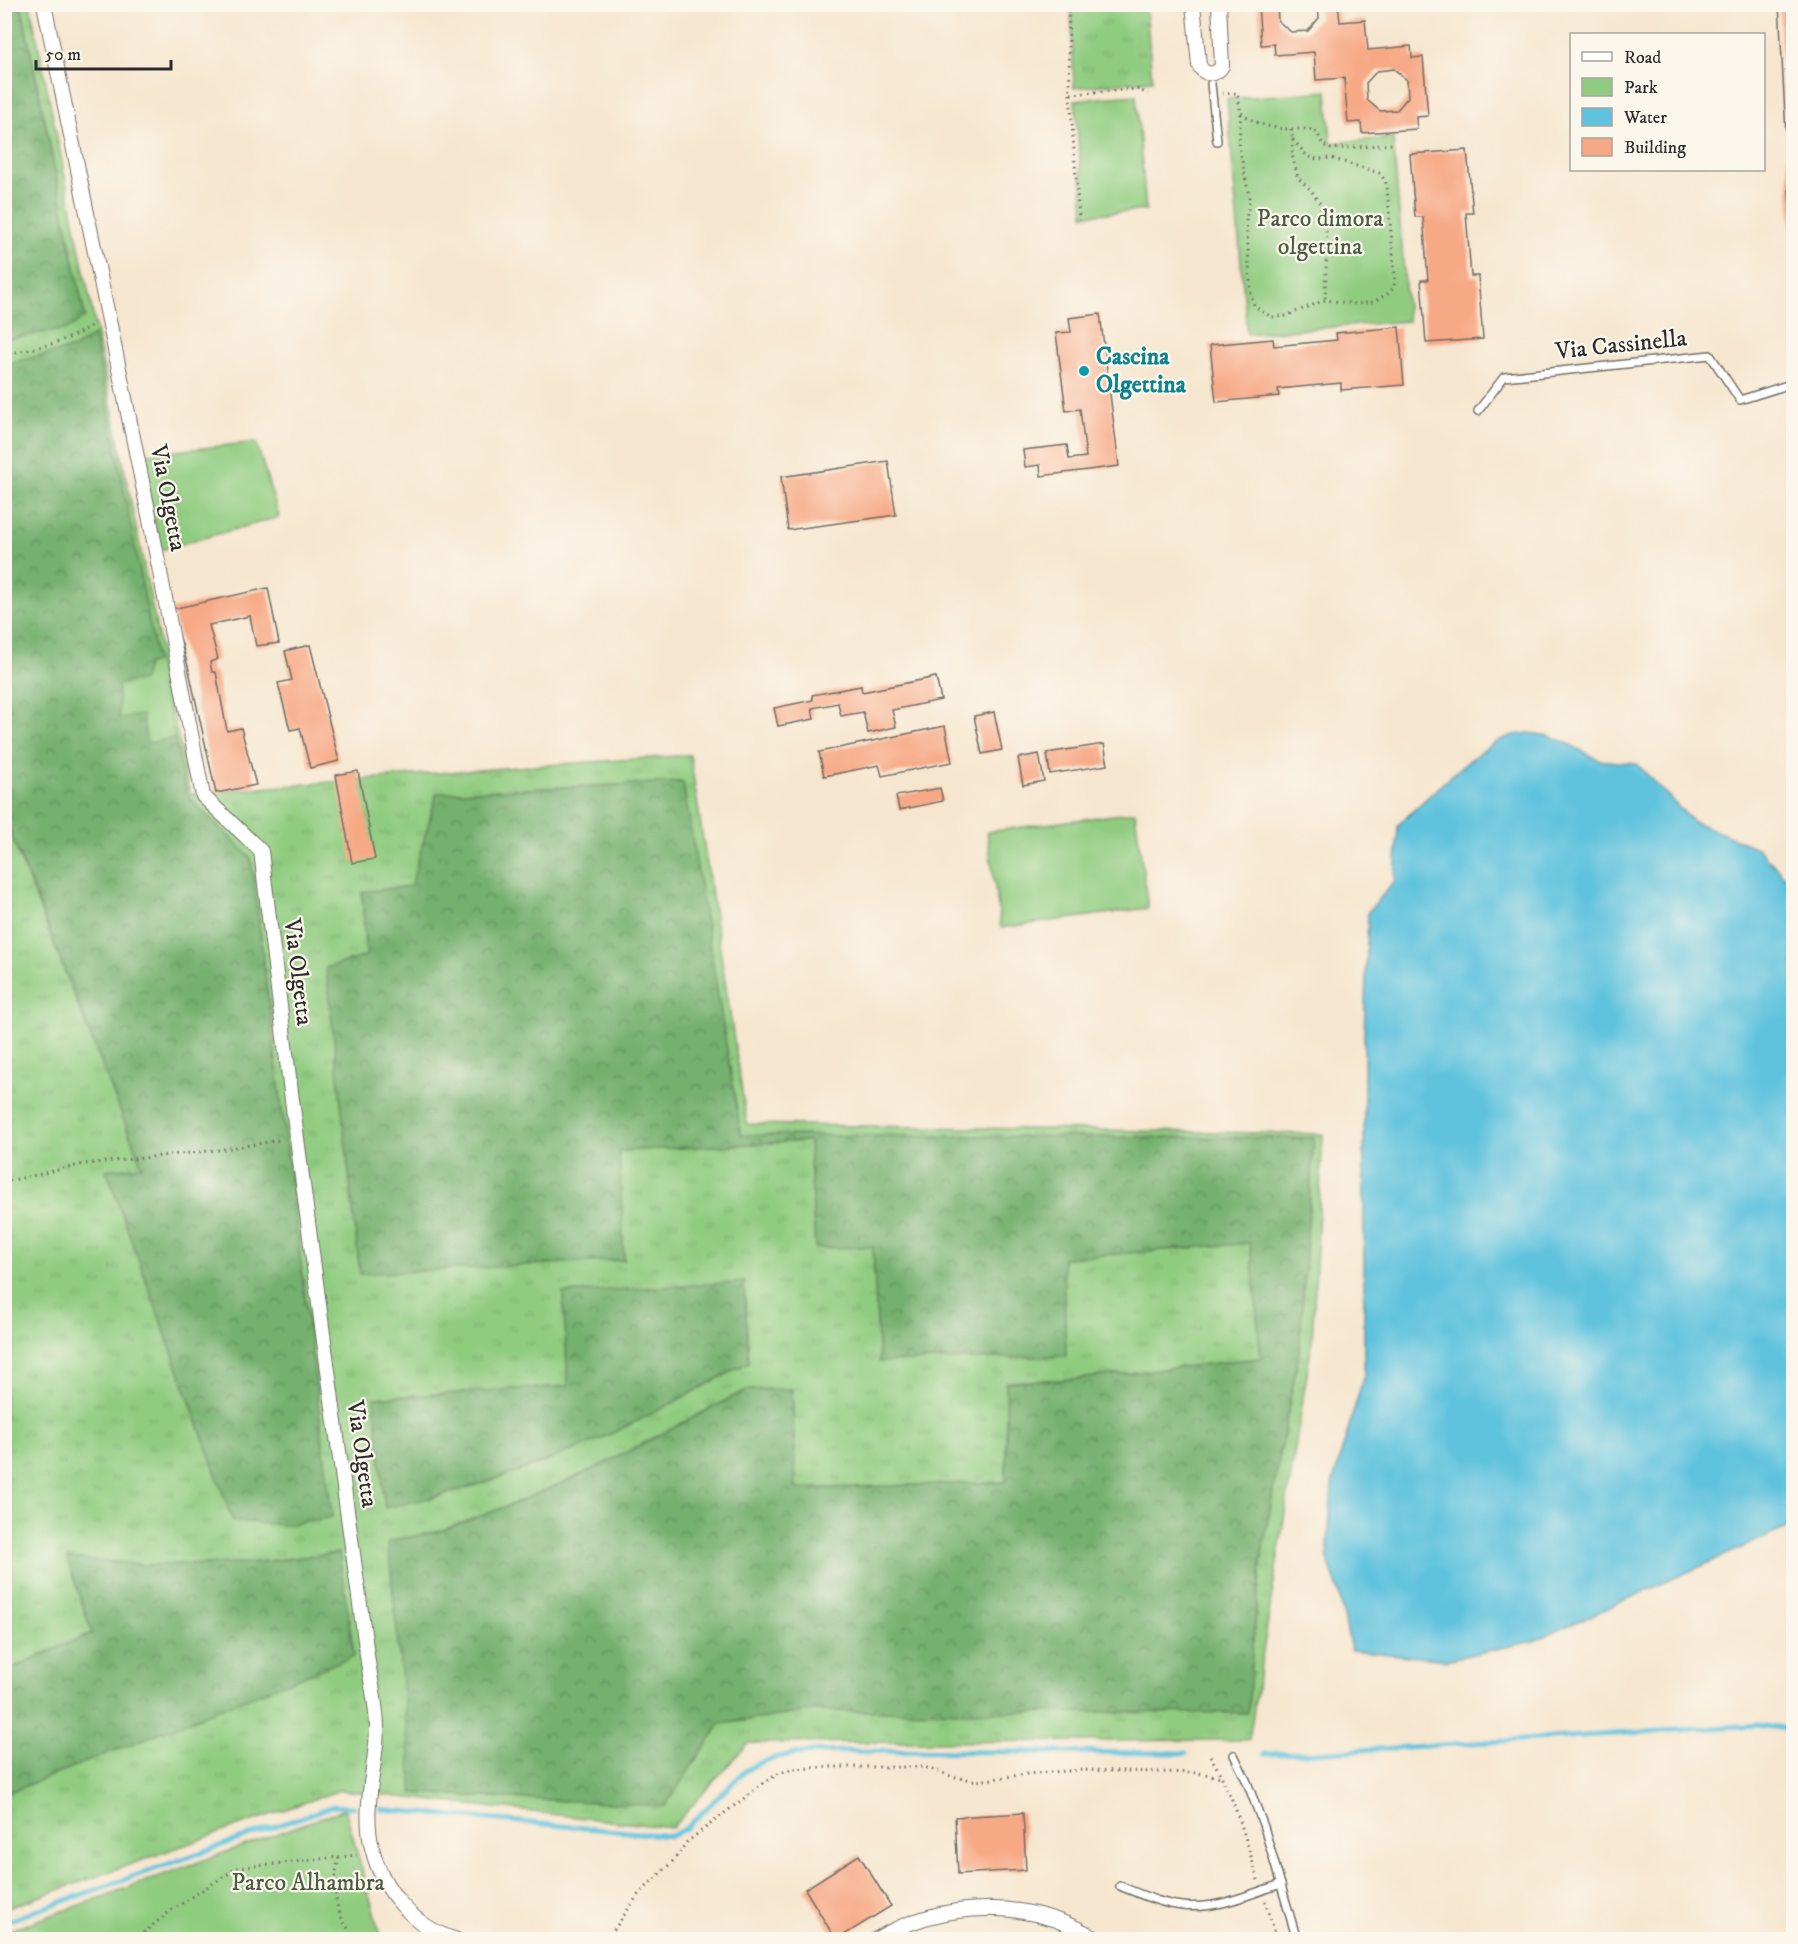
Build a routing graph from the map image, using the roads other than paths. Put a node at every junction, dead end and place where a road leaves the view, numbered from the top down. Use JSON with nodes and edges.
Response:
{"nodes":[{"id":1,"x":44,"y":4,"type":"edge"},
{"id":2,"x":1193,"y":4,"type":"edge"},
{"id":3,"x":1219,"y":4,"type":"edge"},
{"id":4,"x":1211,"y":84,"type":"dead end"},
{"id":5,"x":1217,"y":141,"type":"dead end"},
{"id":6,"x":1794,"y":383,"type":"edge"},
{"id":7,"x":1478,"y":411,"type":"dead end"},
{"id":8,"x":1234,"y":1755,"type":"dead end"},
{"id":9,"x":1281,"y":1884,"type":"junction"},
{"id":10,"x":1120,"y":1886,"type":"dead end"},
{"id":11,"x":457,"y":1940,"type":"edge"},
{"id":12,"x":875,"y":1940,"type":"edge"},
{"id":13,"x":1098,"y":1940,"type":"edge"},
{"id":14,"x":1299,"y":1940,"type":"edge"}],
"edges":[{"from":1,"to":11,"type":"street","name":"Via Olgetta"},
{"from":2,"to":3,"type":"street"},
{"from":4,"to":5,"type":"lane"},
{"from":6,"to":7,"type":"lane","name":"Via Cassinella"},
{"from":8,"to":9,"type":"lane"},
{"from":9,"to":10,"type":"lane"},
{"from":9,"to":14,"type":"lane"},
{"from":12,"to":13,"type":"street"}]}
